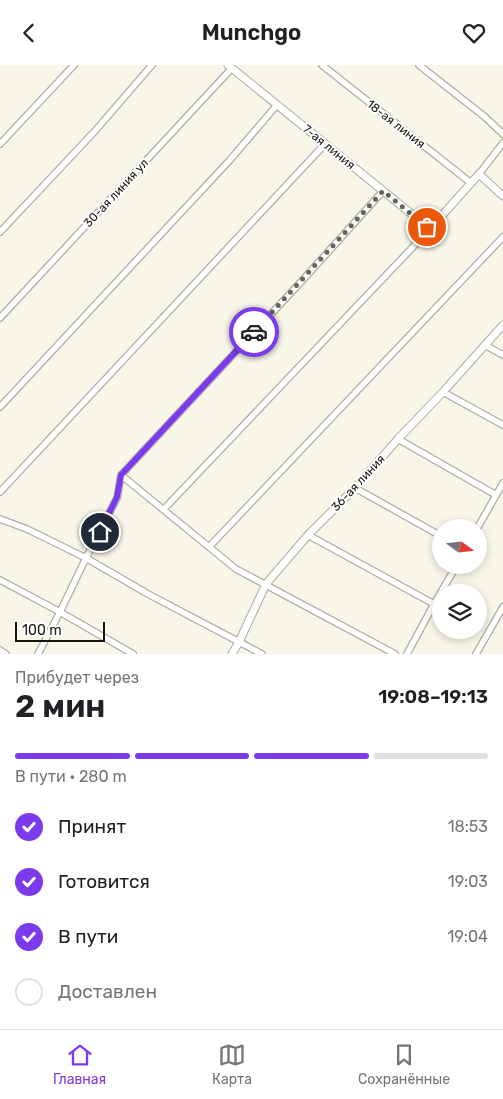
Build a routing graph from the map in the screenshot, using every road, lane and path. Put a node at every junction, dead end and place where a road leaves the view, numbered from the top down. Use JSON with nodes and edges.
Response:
{"nodes":[{"id":1,"x":74,"y":65,"type":"edge"},
{"id":2,"x":152,"y":65,"type":"edge"},
{"id":3,"x":322,"y":65,"type":"edge"},
{"id":4,"x":419,"y":65,"type":"edge"},
{"id":5,"x":233,"y":67,"type":"edge"},
{"id":6,"x":276,"y":105,"type":"junction"},
{"id":7,"x":503,"y":134,"type":"edge"},
{"id":8,"x":1,"y":140,"type":"edge"},
{"id":9,"x":325,"y":143,"type":"junction"},
{"id":10,"x":503,"y":143,"type":"edge"},
{"id":11,"x":479,"y":174,"type":"junction"},
{"id":12,"x":471,"y":183,"type":"junction"},
{"id":13,"x":383,"y":191,"type":"junction"},
{"id":14,"x":503,"y":196,"type":"edge"},
{"id":15,"x":430,"y":229,"type":"junction"},
{"id":16,"x":0,"y":232,"type":"edge"},
{"id":17,"x":503,"y":237,"type":"edge"},
{"id":18,"x":0,"y":318,"type":"edge"},
{"id":19,"x":503,"y":325,"type":"edge"},
{"id":20,"x":485,"y":345,"type":"junction"},
{"id":21,"x":503,"y":355,"type":"edge"},
{"id":22,"x":443,"y":392,"type":"junction"},
{"id":23,"x":0,"y":407,"type":"edge"},
{"id":24,"x":503,"y":425,"type":"edge"},
{"id":25,"x":398,"y":439,"type":"junction"},
{"id":26,"x":121,"y":475,"type":"junction"},
{"id":27,"x":503,"y":483,"type":"edge"},
{"id":28,"x":355,"y":488,"type":"junction"},
{"id":29,"x":0,"y":492,"type":"edge"},
{"id":30,"x":496,"y":495,"type":"junction"},
{"id":31,"x":164,"y":509,"type":"junction"},
{"id":32,"x":0,"y":519,"type":"edge"},
{"id":33,"x":482,"y":519,"type":"edge"},
{"id":34,"x":432,"y":531,"type":"edge"},
{"id":35,"x":308,"y":535,"type":"junction"},
{"id":36,"x":209,"y":547,"type":"junction"},
{"id":37,"x":86,"y":558,"type":"junction"},
{"id":38,"x":0,"y":580,"type":"edge"},
{"id":39,"x":266,"y":584,"type":"junction"},
{"id":40,"x":432,"y":603,"type":"edge"},
{"id":41,"x":503,"y":607,"type":"edge"},
{"id":42,"x":432,"y":608,"type":"edge"},
{"id":43,"x":60,"y":613,"type":"junction"},
{"id":44,"x":239,"y":641,"type":"junction"},
{"id":45,"x":0,"y":650,"type":"edge"},
{"id":46,"x":6,"y":654,"type":"edge"},
{"id":47,"x":38,"y":654,"type":"edge"},
{"id":48,"x":133,"y":654,"type":"edge"},
{"id":49,"x":232,"y":654,"type":"edge"},
{"id":50,"x":262,"y":654,"type":"edge"},
{"id":51,"x":395,"y":654,"type":"edge"},
{"id":52,"x":407,"y":654,"type":"edge"},
{"id":53,"x":476,"y":654,"type":"edge"}],
"edges":[{"from":1,"to":8,"type":"street"},
{"from":2,"to":16,"type":"street"},
{"from":3,"to":12,"type":"street","name":"18-ая линия"},
{"from":4,"to":7,"type":"street"},
{"from":5,"to":6,"type":"street","name":"7-ая линия"},
{"from":5,"to":18,"type":"street","name":"30-ая линия ул"},
{"from":6,"to":9,"type":"street","name":"7-ая линия"},
{"from":6,"to":23,"type":"street"},
{"from":9,"to":13,"type":"street","name":"7-ая линия"},
{"from":9,"to":29,"type":"street"},
{"from":10,"to":11,"type":"street"},
{"from":11,"to":12,"type":"street"},
{"from":11,"to":14,"type":"street"},
{"from":12,"to":15,"type":"street"},
{"from":13,"to":15,"type":"street","name":"7-ая линия"},
{"from":13,"to":26,"type":"street"},
{"from":15,"to":31,"type":"street"},
{"from":17,"to":36,"type":"street"},
{"from":19,"to":20,"type":"street","name":"36-ая линия"},
{"from":20,"to":21,"type":"street"},
{"from":20,"to":22,"type":"street","name":"36-ая линия"},
{"from":22,"to":24,"type":"street"},
{"from":22,"to":25,"type":"street","name":"36-ая линия"},
{"from":25,"to":28,"type":"street","name":"36-ая линия"},
{"from":25,"to":30,"type":"street"},
{"from":26,"to":31,"type":"street"},
{"from":26,"to":37,"type":"street"},
{"from":27,"to":30,"type":"street"},
{"from":28,"to":34,"type":"street"},
{"from":28,"to":35,"type":"street","name":"36-ая линия"},
{"from":30,"to":33,"type":"street"},
{"from":31,"to":36,"type":"street"},
{"from":32,"to":37,"type":"street"},
{"from":35,"to":39,"type":"street","name":"36-ая линия"},
{"from":35,"to":40,"type":"street"},
{"from":36,"to":39,"type":"street"},
{"from":37,"to":43,"type":"street"},
{"from":37,"to":44,"type":"street"},
{"from":38,"to":43,"type":"street"},
{"from":39,"to":44,"type":"street","name":"36-ая линия"},
{"from":39,"to":51,"type":"street"},
{"from":41,"to":53,"type":"street"},
{"from":42,"to":52,"type":"street"},
{"from":43,"to":47,"type":"street"},
{"from":43,"to":48,"type":"street"},
{"from":44,"to":49,"type":"street","name":"36-ая линия"},
{"from":44,"to":50,"type":"street"},
{"from":45,"to":46,"type":"street"}]}
